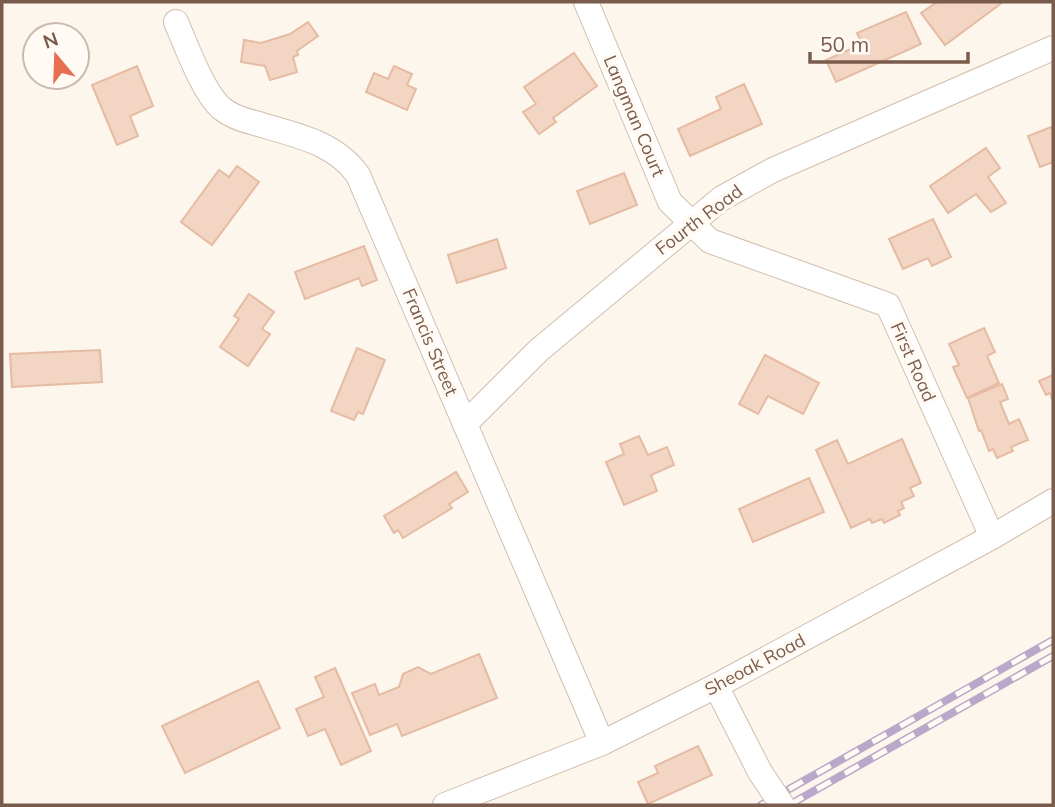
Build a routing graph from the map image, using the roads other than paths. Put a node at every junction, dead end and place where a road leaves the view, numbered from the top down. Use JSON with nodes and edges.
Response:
{"nodes":[{"id":1,"x":586,"y":2,"type":"edge"},
{"id":2,"x":176,"y":22,"type":"dead end"},
{"id":3,"x":1053,"y":48,"type":"edge"},
{"id":4,"x":691,"y":224,"type":"junction"},
{"id":5,"x":465,"y":424,"type":"junction"},
{"id":6,"x":1053,"y":501,"type":"edge"},
{"id":7,"x":992,"y":537,"type":"junction"},
{"id":8,"x":716,"y":686,"type":"junction"},
{"id":9,"x":602,"y":743,"type":"junction"},
{"id":10,"x":444,"y":805,"type":"edge"},
{"id":11,"x":782,"y":805,"type":"edge"}],
"edges":[{"from":1,"to":4,"type":"street","name":"Langman Court"},
{"from":2,"to":5,"type":"street","name":"Francis Street"},
{"from":3,"to":4,"type":"street","name":"Fourth Road"},
{"from":4,"to":5,"type":"street","name":"Fourth Road"},
{"from":4,"to":7,"type":"street","name":"First Road"},
{"from":5,"to":9,"type":"street","name":"Francis Street"},
{"from":6,"to":7,"type":"street","name":"Sheoak Road"},
{"from":7,"to":8,"type":"street","name":"Sheoak Road"},
{"from":8,"to":9,"type":"street","name":"Sheoak Road"},
{"from":8,"to":11,"type":"street","bridge":true},
{"from":9,"to":10,"type":"street","name":"Sheoak Road"}]}
